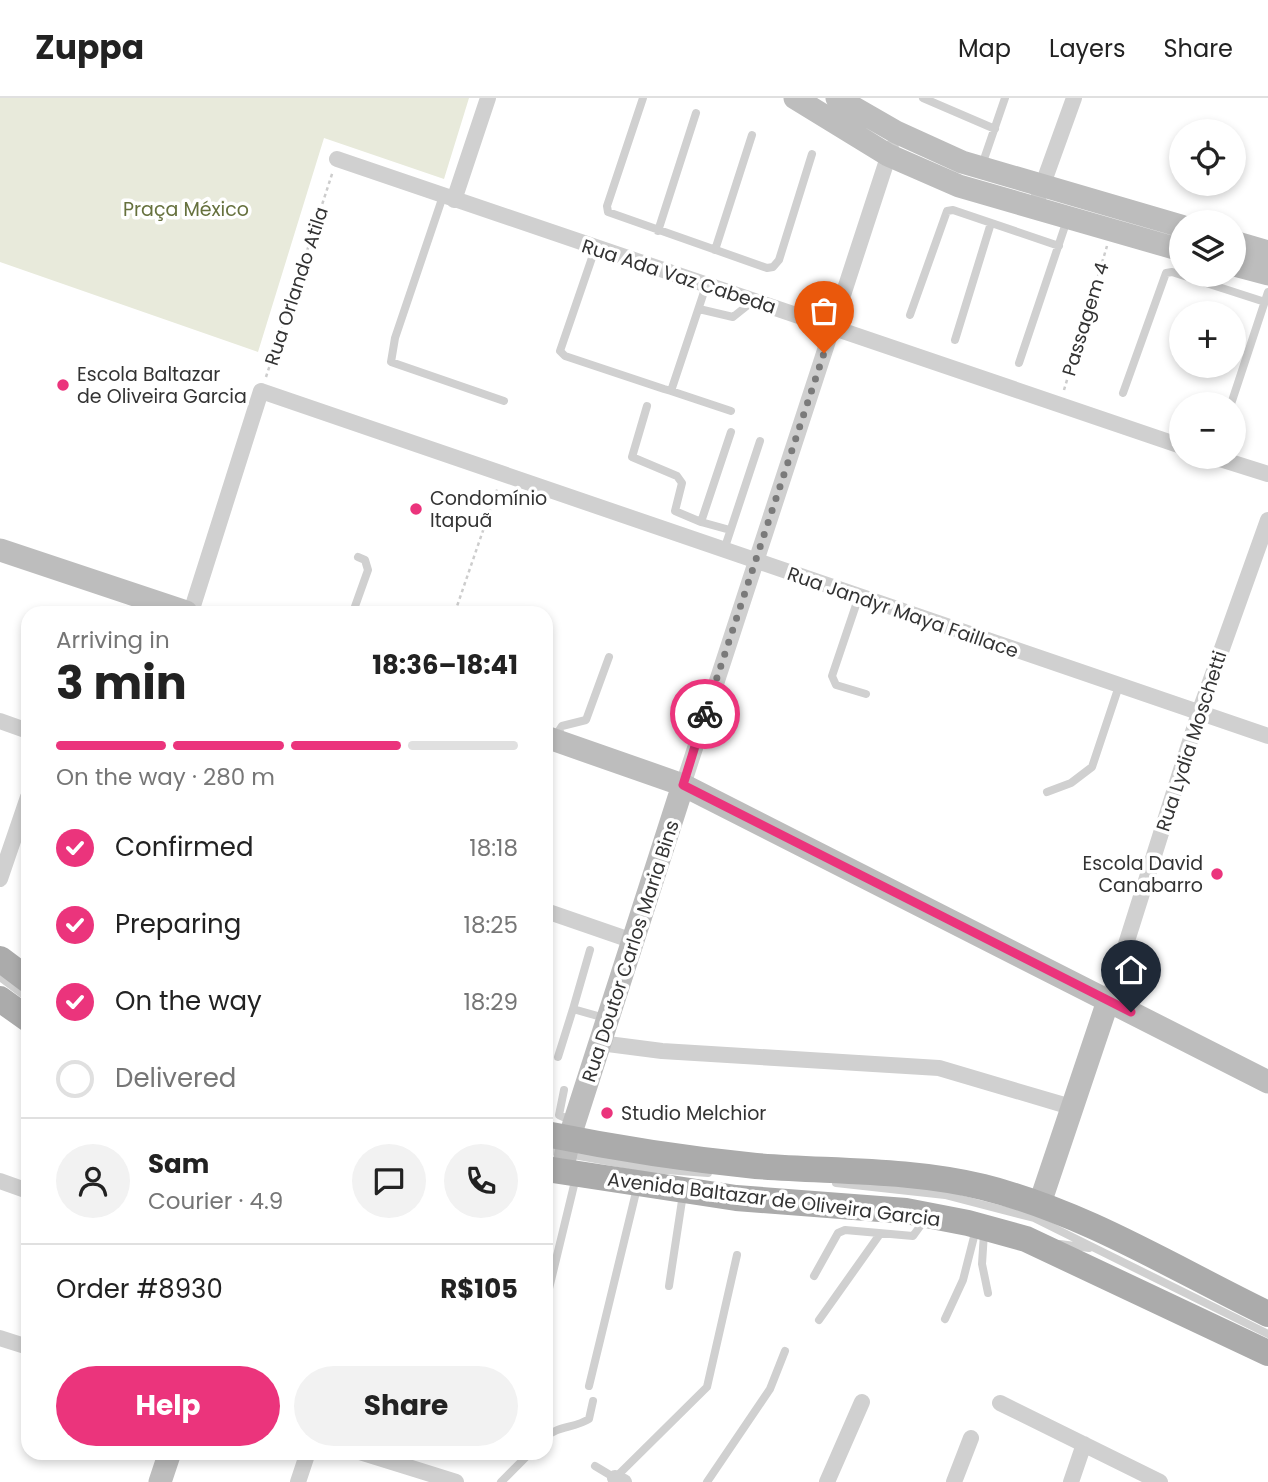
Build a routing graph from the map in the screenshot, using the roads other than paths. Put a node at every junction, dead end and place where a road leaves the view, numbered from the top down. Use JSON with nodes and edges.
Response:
{"nodes":[{"id":1,"x":488,"y":98,"type":"edge"},
{"id":2,"x":643,"y":98,"type":"edge"},
{"id":3,"x":795,"y":98,"type":"edge"},
{"id":4,"x":923,"y":98,"type":"edge"},
{"id":5,"x":1005,"y":98,"type":"edge"},
{"id":6,"x":1074,"y":98,"type":"edge"},
{"id":7,"x":833,"y":105,"type":"edge"},
{"id":8,"x":696,"y":113,"type":"dead end"},
{"id":9,"x":995,"y":129,"type":"junction"},
{"id":10,"x":896,"y":132,"type":"junction"},
{"id":11,"x":752,"y":135,"type":"dead end"},
{"id":12,"x":812,"y":154,"type":"dead end"},
{"id":13,"x":888,"y":155,"type":"junction"},
{"id":14,"x":337,"y":159,"type":"road end"},
{"id":15,"x":981,"y":168,"type":"junction"},
{"id":16,"x":1042,"y":185,"type":"junction"},
{"id":17,"x":448,"y":198,"type":"junction"},
{"id":18,"x":1034,"y":208,"type":"junction"},
{"id":19,"x":1068,"y":218,"type":"junction"},
{"id":20,"x":1169,"y":222,"type":"edge"},
{"id":21,"x":991,"y":223,"type":"junction"},
{"id":22,"x":658,"y":231,"type":"junction"},
{"id":23,"x":1059,"y":246,"type":"junction"},
{"id":24,"x":1246,"y":246,"type":"edge"},
{"id":25,"x":1169,"y":247,"type":"edge"},
{"id":26,"x":595,"y":249,"type":"junction"},
{"id":27,"x":715,"y":250,"type":"junction"},
{"id":28,"x":1268,"y":252,"type":"edge"},
{"id":29,"x":1246,"y":268,"type":"edge"},
{"id":30,"x":1268,"y":274,"type":"edge"},
{"id":31,"x":706,"y":286,"type":"junction"},
{"id":32,"x":1268,"y":292,"type":"edge"},
{"id":33,"x":753,"y":301,"type":"junction"},
{"id":34,"x":1265,"y":302,"type":"junction"},
{"id":35,"x":698,"y":309,"type":"junction"},
{"id":36,"x":910,"y":315,"type":"dead end"},
{"id":37,"x":833,"y":327,"type":"junction"},
{"id":38,"x":955,"y":340,"type":"dead end"},
{"id":39,"x":1019,"y":363,"type":"dead end"},
{"id":40,"x":261,"y":391,"type":"joint"},
{"id":41,"x":671,"y":391,"type":"junction"},
{"id":42,"x":1235,"y":392,"type":"edge"},
{"id":43,"x":1123,"y":393,"type":"dead end"},
{"id":44,"x":504,"y":401,"type":"dead end"},
{"id":45,"x":647,"y":406,"type":"dead end"},
{"id":46,"x":731,"y":411,"type":"dead end"},
{"id":47,"x":731,"y":432,"type":"dead end"},
{"id":48,"x":760,"y":441,"type":"dead end"},
{"id":49,"x":1169,"y":442,"type":"edge"},
{"id":50,"x":1246,"y":467,"type":"edge"},
{"id":51,"x":1268,"y":474,"type":"edge"},
{"id":52,"x":1268,"y":520,"type":"edge"},
{"id":53,"x":702,"y":522,"type":"junction"},
{"id":54,"x":730,"y":530,"type":"junction"},
{"id":55,"x":0,"y":550,"type":"edge"},
{"id":56,"x":724,"y":550,"type":"junction"},
{"id":57,"x":358,"y":557,"type":"dead end"},
{"id":58,"x":754,"y":561,"type":"junction"},
{"id":59,"x":859,"y":596,"type":"junction"},
{"id":60,"x":171,"y":606,"type":"edge"},
{"id":61,"x":191,"y":606,"type":"edge"},
{"id":62,"x":355,"y":606,"type":"edge"},
{"id":63,"x":609,"y":657,"type":"dead end"},
{"id":64,"x":1119,"y":686,"type":"junction"},
{"id":65,"x":866,"y":694,"type":"dead end"},
{"id":66,"x":1199,"y":713,"type":"junction"},
{"id":67,"x":0,"y":721,"type":"edge"},
{"id":68,"x":21,"y":728,"type":"edge"},
{"id":69,"x":553,"y":735,"type":"edge"},
{"id":70,"x":1268,"y":736,"type":"edge"},
{"id":71,"x":553,"y":739,"type":"edge"},
{"id":72,"x":683,"y":785,"type":"junction"},
{"id":73,"x":1047,"y":792,"type":"dead end"},
{"id":74,"x":21,"y":818,"type":"edge"},
{"id":75,"x":0,"y":879,"type":"edge"},
{"id":76,"x":553,"y":913,"type":"edge"},
{"id":77,"x":632,"y":941,"type":"junction"},
{"id":78,"x":590,"y":950,"type":"dead end"},
{"id":79,"x":0,"y":959,"type":"edge"},
{"id":80,"x":19,"y":995,"type":"edge"},
{"id":81,"x":1108,"y":1001,"type":"junction"},
{"id":82,"x":573,"y":1009,"type":"junction"},
{"id":83,"x":607,"y":1019,"type":"junction"},
{"id":84,"x":600,"y":1043,"type":"junction"},
{"id":85,"x":558,"y":1057,"type":"dead end"},
{"id":86,"x":1268,"y":1082,"type":"edge"},
{"id":87,"x":564,"y":1090,"type":"dead end"},
{"id":88,"x":1071,"y":1107,"type":"junction"},
{"id":89,"x":561,"y":1152,"type":"edge"},
{"id":90,"x":719,"y":1174,"type":"dead end"},
{"id":91,"x":0,"y":1181,"type":"edge"},
{"id":92,"x":828,"y":1183,"type":"dead end"},
{"id":93,"x":638,"y":1185,"type":"junction"},
{"id":94,"x":21,"y":1188,"type":"edge"},
{"id":95,"x":684,"y":1191,"type":"junction"},
{"id":96,"x":1040,"y":1203,"type":"junction"},
{"id":97,"x":927,"y":1215,"type":"junction"},
{"id":98,"x":981,"y":1227,"type":"junction"},
{"id":99,"x":553,"y":1231,"type":"edge"},
{"id":100,"x":880,"y":1234,"type":"junction"},
{"id":101,"x":1026,"y":1239,"type":"junction"},
{"id":102,"x":1097,"y":1249,"type":"junction"},
{"id":103,"x":737,"y":1255,"type":"dead end"},
{"id":104,"x":814,"y":1276,"type":"dead end"},
{"id":105,"x":669,"y":1286,"type":"dead end"},
{"id":106,"x":988,"y":1293,"type":"dead end"},
{"id":107,"x":1268,"y":1314,"type":"edge"},
{"id":108,"x":945,"y":1319,"type":"dead end"},
{"id":109,"x":820,"y":1320,"type":"dead end"},
{"id":110,"x":1268,"y":1334,"type":"edge"},
{"id":111,"x":0,"y":1338,"type":"edge"},
{"id":112,"x":21,"y":1346,"type":"edge"},
{"id":113,"x":785,"y":1351,"type":"dead end"},
{"id":114,"x":1268,"y":1353,"type":"edge"},
{"id":115,"x":589,"y":1386,"type":"dead end"},
{"id":116,"x":593,"y":1402,"type":"dead end"},
{"id":117,"x":862,"y":1402,"type":"dead end"},
{"id":118,"x":1000,"y":1403,"type":"dead end"},
{"id":119,"x":553,"y":1430,"type":"edge"},
{"id":120,"x":971,"y":1438,"type":"dead end"},
{"id":121,"x":1084,"y":1444,"type":"junction"},
{"id":122,"x":151,"y":1460,"type":"edge"},
{"id":123,"x":167,"y":1460,"type":"edge"},
{"id":124,"x":305,"y":1460,"type":"edge"},
{"id":125,"x":377,"y":1460,"type":"edge"},
{"id":126,"x":523,"y":1460,"type":"edge"},
{"id":127,"x":595,"y":1466,"type":"dead end"},
{"id":128,"x":412,"y":1476,"type":"edge"},
{"id":129,"x":619,"y":1480,"type":"edge"},
{"id":130,"x":144,"y":1482,"type":"edge"},
{"id":131,"x":160,"y":1482,"type":"edge"},
{"id":132,"x":298,"y":1482,"type":"edge"},
{"id":133,"x":456,"y":1482,"type":"edge"},
{"id":134,"x":501,"y":1482,"type":"edge"},
{"id":135,"x":707,"y":1482,"type":"edge"},
{"id":136,"x":827,"y":1482,"type":"edge"},
{"id":137,"x":954,"y":1482,"type":"edge"},
{"id":138,"x":1071,"y":1482,"type":"edge"},
{"id":139,"x":1160,"y":1482,"type":"edge"}],
"edges":[{"from":1,"to":17,"type":"street"},
{"from":2,"to":22,"type":"lane"},
{"from":3,"to":7,"type":"street"},
{"from":4,"to":9,"type":"lane"},
{"from":5,"to":9,"type":"lane"},
{"from":6,"to":16,"type":"street"},
{"from":7,"to":10,"type":"street"},
{"from":7,"to":13,"type":"street"},
{"from":8,"to":22,"type":"lane"},
{"from":9,"to":15,"type":"lane"},
{"from":10,"to":13,"type":"street","name":"Rua Doutor Carlos Maria Bins"},
{"from":10,"to":15,"type":"street"},
{"from":11,"to":27,"type":"lane"},
{"from":12,"to":27,"type":"lane"},
{"from":13,"to":18,"type":"street"},
{"from":13,"to":37,"type":"street","name":"Rua Doutor Carlos Maria Bins"},
{"from":14,"to":17,"type":"street","name":"Rua Ada Vaz Cabeda"},
{"from":15,"to":16,"type":"street"},
{"from":16,"to":18,"type":"street"},
{"from":16,"to":20,"type":"street"},
{"from":17,"to":26,"type":"street","name":"Rua Ada Vaz Cabeda"},
{"from":17,"to":44,"type":"lane"},
{"from":18,"to":19,"type":"street"},
{"from":19,"to":23,"type":"lane"},
{"from":19,"to":25,"type":"street"},
{"from":21,"to":23,"type":"lane"},
{"from":21,"to":36,"type":"lane"},
{"from":21,"to":38,"type":"lane"},
{"from":22,"to":27,"type":"lane"},
{"from":23,"to":39,"type":"lane"},
{"from":24,"to":28,"type":"street"},
{"from":26,"to":31,"type":"street","name":"Rua Ada Vaz Cabeda"},
{"from":26,"to":41,"type":"lane"},
{"from":29,"to":30,"type":"street"},
{"from":31,"to":33,"type":"street","name":"Rua Ada Vaz Cabeda"},
{"from":31,"to":35,"type":"lane"},
{"from":32,"to":34,"type":"lane"},
{"from":33,"to":35,"type":"lane"},
{"from":33,"to":37,"type":"street","name":"Rua Ada Vaz Cabeda"},
{"from":34,"to":42,"type":"lane"},
{"from":34,"to":43,"type":"lane"},
{"from":35,"to":41,"type":"lane"},
{"from":37,"to":49,"type":"street","name":"Rua Ada Vaz Cabeda"},
{"from":37,"to":58,"type":"street","name":"Rua Doutor Carlos Maria Bins"},
{"from":40,"to":56,"type":"street","name":"Rua Jandyr Maya Faillace"},
{"from":40,"to":61,"type":"street","name":"Rua Orlando Atila"},
{"from":41,"to":46,"type":"lane"},
{"from":45,"to":53,"type":"lane"},
{"from":47,"to":53,"type":"lane"},
{"from":48,"to":54,"type":"lane"},
{"from":50,"to":51,"type":"street"},
{"from":52,"to":66,"type":"street","name":"Rua Lydia Moschetti"},
{"from":53,"to":54,"type":"lane"},
{"from":54,"to":56,"type":"lane"},
{"from":55,"to":60,"type":"street"},
{"from":56,"to":58,"type":"street","name":"Rua Jandyr Maya Faillace"},
{"from":57,"to":62,"type":"lane"},
{"from":58,"to":59,"type":"street","name":"Rua Jandyr Maya Faillace"},
{"from":58,"to":72,"type":"street","name":"Rua Doutor Carlos Maria Bins"},
{"from":59,"to":64,"type":"street","name":"Rua Jandyr Maya Faillace"},
{"from":59,"to":65,"type":"lane"},
{"from":63,"to":69,"type":"lane"},
{"from":64,"to":66,"type":"street","name":"Rua Jandyr Maya Faillace"},
{"from":64,"to":73,"type":"lane"},
{"from":66,"to":70,"type":"street","name":"Rua Jandyr Maya Faillace"},
{"from":66,"to":81,"type":"street","name":"Rua Lydia Moschetti"},
{"from":67,"to":68,"type":"street"},
{"from":71,"to":72,"type":"street"},
{"from":72,"to":77,"type":"street","name":"Rua Doutor Carlos Maria Bins"},
{"from":72,"to":81,"type":"street"},
{"from":74,"to":75,"type":"street"},
{"from":76,"to":77,"type":"street"},
{"from":77,"to":83,"type":"street","name":"Rua Doutor Carlos Maria Bins"},
{"from":78,"to":82,"type":"lane"},
{"from":79,"to":80,"type":"main road"},
{"from":81,"to":86,"type":"street"},
{"from":81,"to":88,"type":"street","name":"Rua Lydia Moschetti"},
{"from":82,"to":83,"type":"lane"},
{"from":82,"to":85,"type":"lane"},
{"from":83,"to":84,"type":"street","name":"Rua Doutor Carlos Maria Bins"},
{"from":84,"to":88,"type":"street"},
{"from":84,"to":89,"type":"street","name":"Rua Doutor Carlos Maria Bins"},
{"from":87,"to":89,"type":"lane"},
{"from":88,"to":96,"type":"street","name":"Rua Lydia Moschetti"},
{"from":89,"to":90,"type":"lane"},
{"from":89,"to":93,"type":"main road","name":"Avenida Baltazar de Oliveira Garcia"},
{"from":89,"to":96,"type":"main road","name":"Avenida Baltazar de Oliveira Garcia"},
{"from":89,"to":99,"type":"lane"},
{"from":91,"to":94,"type":"street"},
{"from":92,"to":102,"type":"lane"},
{"from":93,"to":95,"type":"main road","name":"Avenida Baltazar de Oliveira Garcia"},
{"from":93,"to":115,"type":"lane"},
{"from":95,"to":97,"type":"main road","name":"Avenida Baltazar de Oliveira Garcia"},
{"from":95,"to":105,"type":"lane"},
{"from":96,"to":102,"type":"lane"},
{"from":96,"to":107,"type":"main road","name":"Avenida Baltazar de Oliveira Garcia"},
{"from":97,"to":98,"type":"main road","name":"Avenida Baltazar de Oliveira Garcia"},
{"from":97,"to":100,"type":"lane"},
{"from":98,"to":101,"type":"main road","name":"Avenida Baltazar de Oliveira Garcia"},
{"from":98,"to":106,"type":"lane"},
{"from":98,"to":108,"type":"lane"},
{"from":100,"to":104,"type":"lane"},
{"from":100,"to":109,"type":"lane"},
{"from":101,"to":102,"type":"lane"},
{"from":101,"to":114,"type":"main road","name":"Avenida Baltazar de Oliveira Garcia"},
{"from":102,"to":110,"type":"lane"},
{"from":103,"to":129,"type":"lane"},
{"from":111,"to":112,"type":"street"},
{"from":113,"to":135,"type":"lane"},
{"from":116,"to":119,"type":"lane"},
{"from":117,"to":136,"type":"street"},
{"from":118,"to":121,"type":"street"},
{"from":120,"to":137,"type":"street"},
{"from":121,"to":138,"type":"street"},
{"from":121,"to":139,"type":"street"},
{"from":122,"to":130,"type":"street"},
{"from":123,"to":131,"type":"street"},
{"from":124,"to":132,"type":"street"},
{"from":125,"to":128,"type":"street"},
{"from":126,"to":134,"type":"lane"},
{"from":127,"to":129,"type":"lane"},
{"from":128,"to":133,"type":"street"}]}
